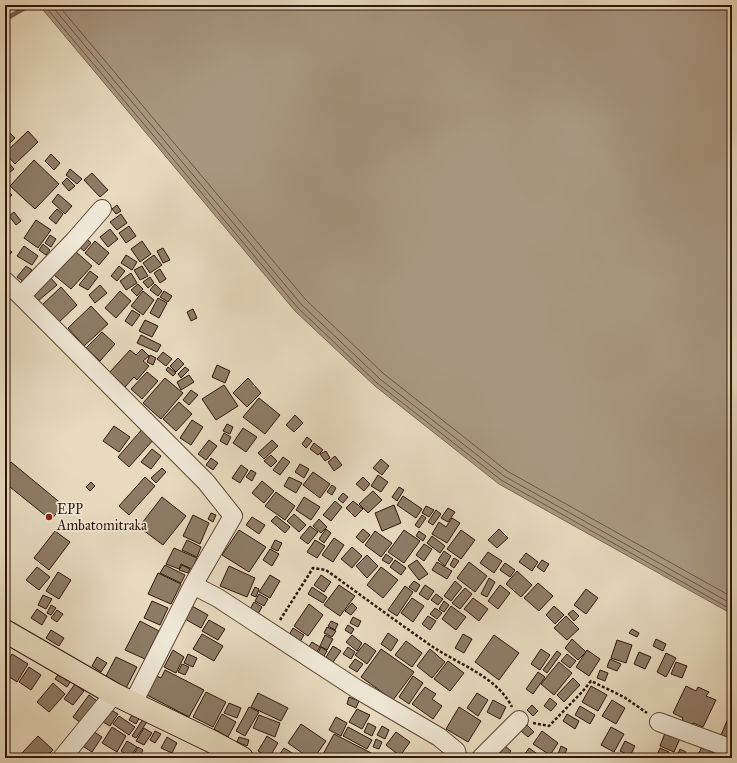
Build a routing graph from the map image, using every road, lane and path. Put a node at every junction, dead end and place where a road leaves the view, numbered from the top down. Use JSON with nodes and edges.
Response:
{"nodes":[{"id":1,"x":102,"y":208,"type":"dead end"},
{"id":2,"x":5,"y":281,"type":"edge"},
{"id":3,"x":21,"y":296,"type":"junction"},
{"id":4,"x":193,"y":585,"type":"junction"},
{"id":5,"x":5,"y":631,"type":"edge"},
{"id":6,"x":271,"y":634,"type":"junction"},
{"id":7,"x":114,"y":694,"type":"junction"},
{"id":8,"x":133,"y":703,"type":"junction"},
{"id":9,"x":519,"y":720,"type":"junction"},
{"id":10,"x":659,"y":722,"type":"joint"},
{"id":11,"x":732,"y":749,"type":"edge"},
{"id":12,"x":62,"y":758,"type":"edge"},
{"id":13,"x":242,"y":758,"type":"edge"},
{"id":14,"x":458,"y":758,"type":"edge"},
{"id":15,"x":481,"y":758,"type":"edge"}],
"edges":[{"from":1,"to":3,"type":"street"},
{"from":2,"to":3,"type":"street"},
{"from":3,"to":4,"type":"street"},
{"from":4,"to":6,"type":"street"},
{"from":4,"to":8,"type":"street"},
{"from":5,"to":7,"type":"main road"},
{"from":6,"to":9,"type":"path"},
{"from":6,"to":14,"type":"street"},
{"from":7,"to":8,"type":"main road"},
{"from":7,"to":12,"type":"street"},
{"from":8,"to":13,"type":"main road"},
{"from":9,"to":10,"type":"path"},
{"from":9,"to":15,"type":"street"},
{"from":10,"to":11,"type":"street"}]}
